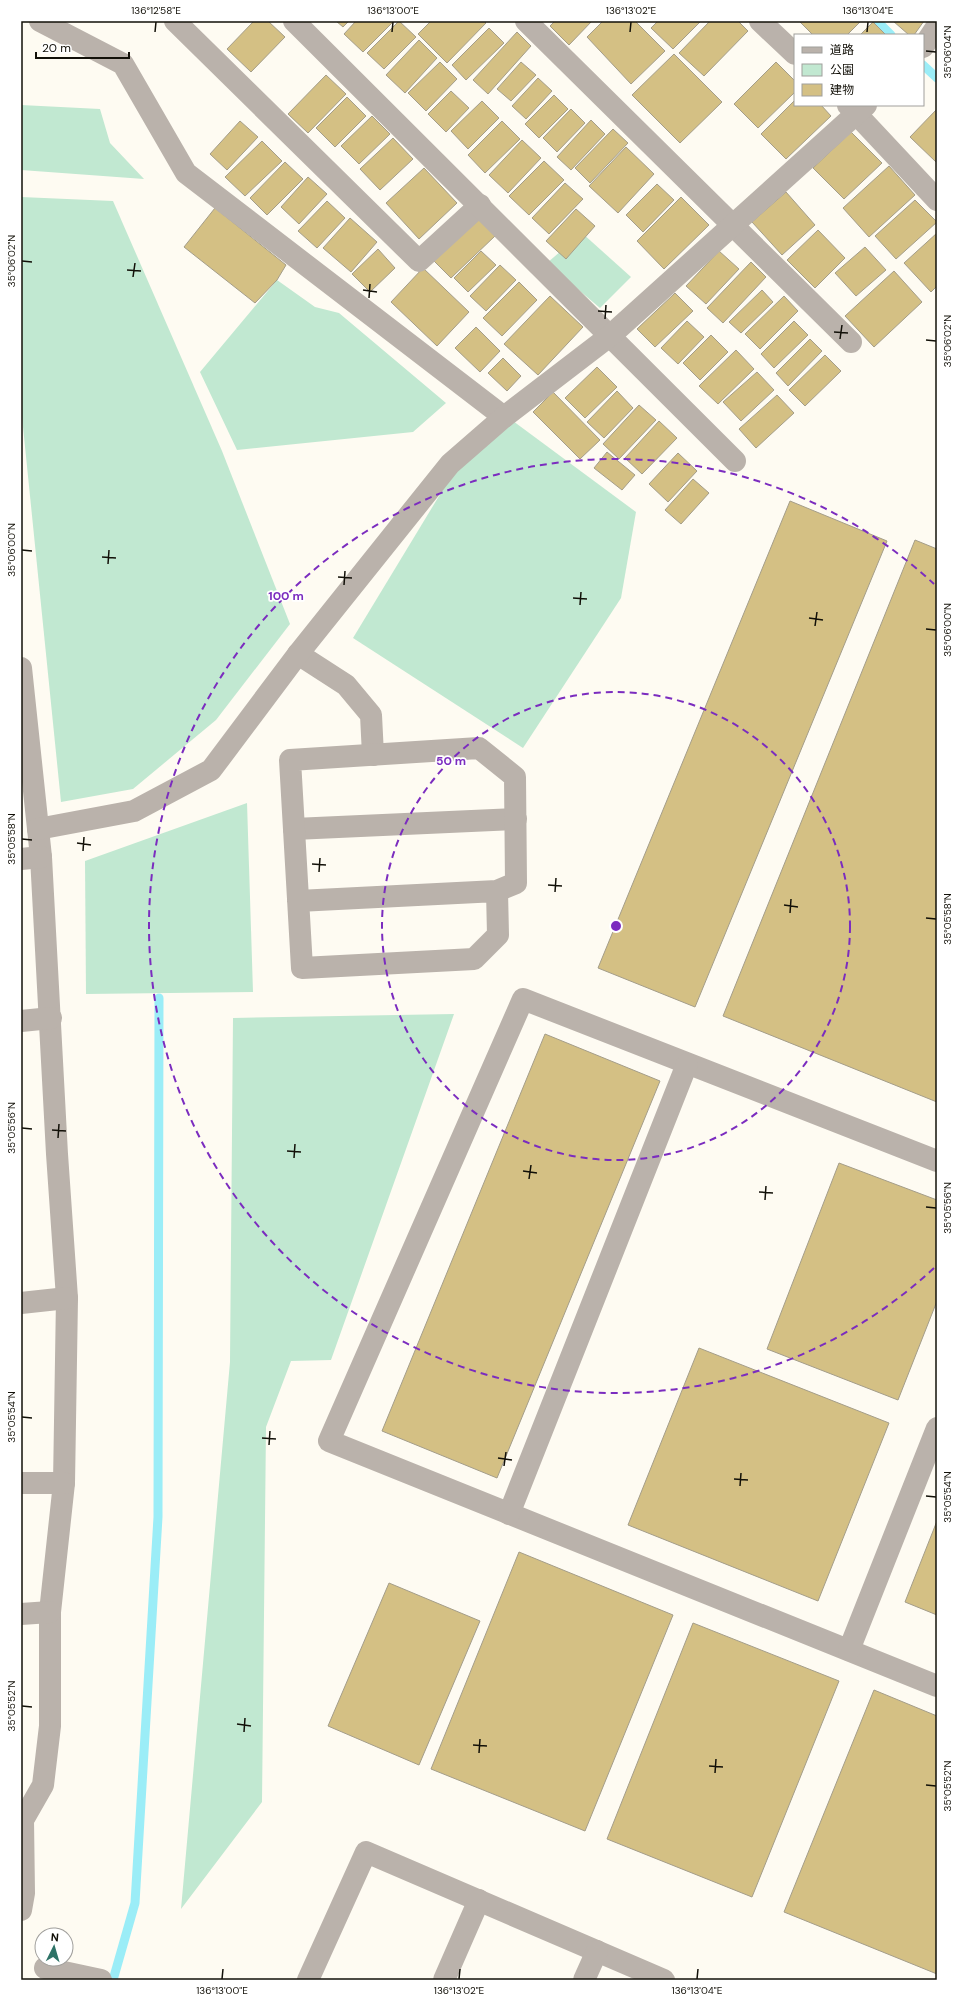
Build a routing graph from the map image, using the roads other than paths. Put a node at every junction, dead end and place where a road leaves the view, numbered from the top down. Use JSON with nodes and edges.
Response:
{"nodes":[{"id":1,"x":40,"y":21,"type":"edge"},
{"id":2,"x":175,"y":21,"type":"edge"},
{"id":3,"x":294,"y":21,"type":"edge"},
{"id":4,"x":526,"y":21,"type":"edge"},
{"id":5,"x":760,"y":21,"type":"edge"},
{"id":6,"x":937,"y":26,"type":"edge"},
{"id":7,"x":924,"y":46,"type":"edge"},
{"id":8,"x":794,"y":53,"type":"edge"},
{"id":9,"x":857,"y":108,"type":"edge"},
{"id":10,"x":937,"y":200,"type":"edge"},
{"id":11,"x":480,"y":205,"type":"junction"},
{"id":12,"x":733,"y":225,"type":"junction"},
{"id":13,"x":611,"y":335,"type":"junction"},
{"id":14,"x":851,"y":342,"type":"dead end"},
{"id":15,"x":504,"y":417,"type":"junction"},
{"id":16,"x":735,"y":461,"type":"dead end"},
{"id":17,"x":298,"y":654,"type":"junction"},
{"id":18,"x":21,"y":668,"type":"edge"},
{"id":19,"x":373,"y":755,"type":"junction"},
{"id":20,"x":516,"y":819,"type":"junction"},
{"id":21,"x":38,"y":829,"type":"junction"},
{"id":22,"x":294,"y":829,"type":"junction"},
{"id":23,"x":31,"y":858,"type":"edge"},
{"id":24,"x":497,"y":891,"type":"junction"},
{"id":25,"x":298,"y":901,"type":"junction"},
{"id":26,"x":51,"y":1018,"type":"junction"},
{"id":27,"x":21,"y":1021,"type":"edge"},
{"id":28,"x":687,"y":1064,"type":"junction"},
{"id":29,"x":937,"y":1161,"type":"edge"},
{"id":30,"x":67,"y":1298,"type":"junction"},
{"id":31,"x":21,"y":1302,"type":"edge"},
{"id":32,"x":937,"y":1428,"type":"edge"},
{"id":33,"x":21,"y":1483,"type":"edge"},
{"id":34,"x":64,"y":1483,"type":"junction"},
{"id":35,"x":510,"y":1514,"type":"junction"},
{"id":36,"x":50,"y":1612,"type":"junction"},
{"id":37,"x":21,"y":1614,"type":"edge"},
{"id":38,"x":849,"y":1650,"type":"junction"},
{"id":39,"x":937,"y":1686,"type":"edge"},
{"id":40,"x":22,"y":1820,"type":"edge"},
{"id":41,"x":479,"y":1900,"type":"junction"},
{"id":42,"x":21,"y":1910,"type":"edge"},
{"id":43,"x":596,"y":1951,"type":"junction"},
{"id":44,"x":45,"y":1968,"type":"dead end"},
{"id":45,"x":101,"y":1980,"type":"edge"},
{"id":46,"x":308,"y":1980,"type":"edge"},
{"id":47,"x":444,"y":1980,"type":"edge"},
{"id":48,"x":584,"y":1980,"type":"edge"},
{"id":49,"x":664,"y":1980,"type":"edge"}],
"edges":[{"from":1,"to":15,"type":"street"},
{"from":2,"to":11,"type":"street"},
{"from":3,"to":11,"type":"street"},
{"from":4,"to":12,"type":"street"},
{"from":5,"to":8,"type":"street"},
{"from":6,"to":7,"type":"street"},
{"from":9,"to":10,"type":"street"},
{"from":9,"to":12,"type":"street"},
{"from":11,"to":13,"type":"street"},
{"from":12,"to":13,"type":"street"},
{"from":12,"to":14,"type":"street"},
{"from":13,"to":15,"type":"street"},
{"from":13,"to":16,"type":"street"},
{"from":15,"to":17,"type":"street"},
{"from":17,"to":19,"type":"street"},
{"from":17,"to":21,"type":"street"},
{"from":18,"to":21,"type":"street"},
{"from":19,"to":20,"type":"street"},
{"from":19,"to":22,"type":"street"},
{"from":20,"to":22,"type":"street"},
{"from":20,"to":24,"type":"street"},
{"from":21,"to":23,"type":"street"},
{"from":22,"to":25,"type":"street"},
{"from":23,"to":26,"type":"street"},
{"from":24,"to":25,"type":"street"},
{"from":24,"to":25,"type":"street"},
{"from":26,"to":27,"type":"street"},
{"from":26,"to":30,"type":"street"},
{"from":28,"to":29,"type":"street"},
{"from":28,"to":35,"type":"street"},
{"from":28,"to":35,"type":"street"},
{"from":30,"to":31,"type":"street"},
{"from":30,"to":34,"type":"street"},
{"from":32,"to":38,"type":"street"},
{"from":33,"to":34,"type":"street"},
{"from":34,"to":36,"type":"street"},
{"from":35,"to":38,"type":"street"},
{"from":36,"to":37,"type":"street"},
{"from":36,"to":40,"type":"street"},
{"from":38,"to":39,"type":"street"},
{"from":40,"to":42,"type":"street"},
{"from":41,"to":43,"type":"street"},
{"from":41,"to":46,"type":"street"},
{"from":41,"to":47,"type":"street"},
{"from":43,"to":48,"type":"street"},
{"from":43,"to":49,"type":"street"},
{"from":44,"to":45,"type":"street"}]}
